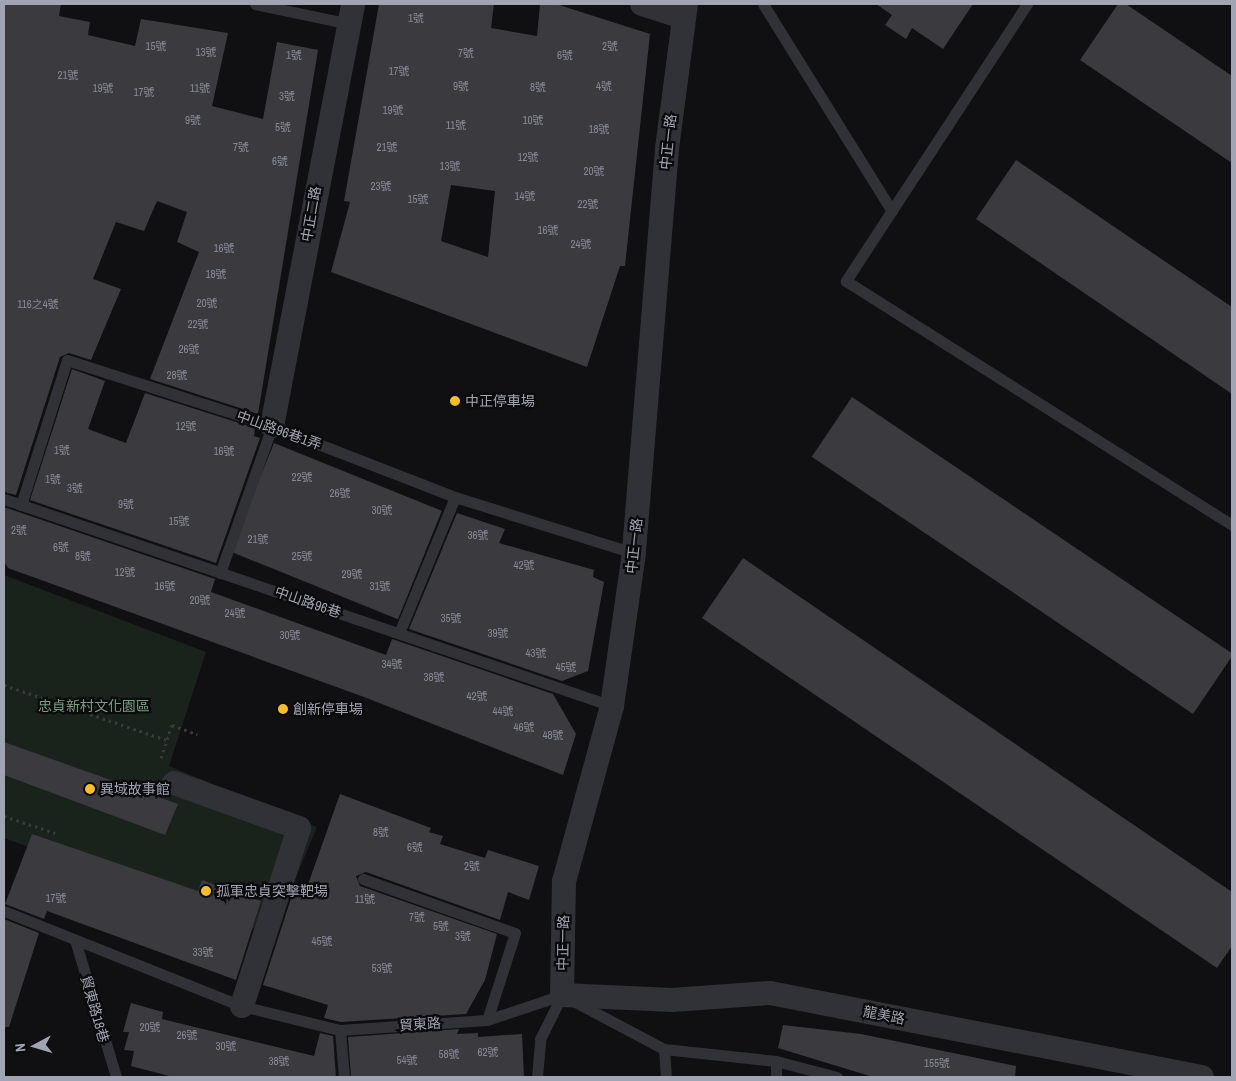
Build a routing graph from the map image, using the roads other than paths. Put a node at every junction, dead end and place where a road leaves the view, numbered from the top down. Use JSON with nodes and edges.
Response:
{"nodes":[{"id":1,"x":255,"y":4,"type":"edge"},
{"id":2,"x":642,"y":4,"type":"edge"},
{"id":3,"x":763,"y":4,"type":"edge"},
{"id":4,"x":1027,"y":4,"type":"edge"},
{"id":5,"x":685,"y":10,"type":"edge"},
{"id":6,"x":350,"y":13,"type":"edge"},
{"id":7,"x":892,"y":211,"type":"junction"},
{"id":8,"x":272,"y":426,"type":"junction"},
{"id":9,"x":455,"y":497,"type":"junction"},
{"id":10,"x":4,"y":499,"type":"edge"},
{"id":11,"x":22,"y":505,"type":"junction"},
{"id":12,"x":1232,"y":526,"type":"edge"},
{"id":13,"x":634,"y":553,"type":"junction"},
{"id":14,"x":220,"y":572,"type":"junction"},
{"id":15,"x":399,"y":633,"type":"junction"},
{"id":16,"x":612,"y":706,"type":"junction"},
{"id":17,"x":174,"y":784,"type":"road end"},
{"id":18,"x":363,"y":879,"type":"dead end"},
{"id":19,"x":4,"y":911,"type":"edge"},
{"id":20,"x":75,"y":940,"type":"junction"},
{"id":21,"x":562,"y":995,"type":"junction"},
{"id":22,"x":242,"y":1006,"type":"junction"},
{"id":23,"x":487,"y":1020,"type":"junction"},
{"id":24,"x":340,"y":1030,"type":"junction"},
{"id":25,"x":664,"y":1049,"type":"junction"},
{"id":26,"x":776,"y":1062,"type":"junction"},
{"id":27,"x":116,"y":1077,"type":"edge"},
{"id":28,"x":344,"y":1077,"type":"edge"},
{"id":29,"x":537,"y":1077,"type":"edge"},
{"id":30,"x":666,"y":1077,"type":"edge"},
{"id":31,"x":776,"y":1077,"type":"edge"},
{"id":32,"x":837,"y":1077,"type":"edge"},
{"id":33,"x":1202,"y":1077,"type":"edge"}],
"edges":[{"from":1,"to":6,"type":"lane"},
{"from":2,"to":5,"type":"street"},
{"from":3,"to":7,"type":"lane"},
{"from":4,"to":7,"type":"lane"},
{"from":5,"to":13,"type":"street","name":"中正一路"},
{"from":6,"to":8,"type":"street","name":"中正二路"},
{"from":7,"to":12,"type":"lane"},
{"from":8,"to":9,"type":"lane","name":"中山路96巷1弄"},
{"from":8,"to":11,"type":"lane","name":"中山路96巷1弄"},
{"from":8,"to":14,"type":"lane"},
{"from":9,"to":13,"type":"lane","name":"中山路96巷1弄"},
{"from":9,"to":15,"type":"lane"},
{"from":10,"to":11,"type":"lane","name":"中山路96巷"},
{"from":11,"to":14,"type":"lane","name":"中山路96巷"},
{"from":13,"to":16,"type":"street","name":"中正一路"},
{"from":14,"to":15,"type":"lane","name":"中山路96巷"},
{"from":15,"to":16,"type":"lane","name":"中山路96巷"},
{"from":16,"to":21,"type":"street","name":"中正一路"},
{"from":17,"to":22,"type":"street"},
{"from":18,"to":23,"type":"lane"},
{"from":19,"to":20,"type":"lane","name":"貿東路"},
{"from":20,"to":22,"type":"lane","name":"貿東路"},
{"from":20,"to":27,"type":"lane","name":"貿東路18巷"},
{"from":21,"to":23,"type":"lane","name":"貿東路"},
{"from":21,"to":25,"type":"lane"},
{"from":21,"to":29,"type":"lane","name":"中正一路"},
{"from":21,"to":33,"type":"street","name":"龍美路"},
{"from":22,"to":24,"type":"lane","name":"貿東路"},
{"from":23,"to":24,"type":"lane","name":"貿東路"},
{"from":24,"to":28,"type":"lane"},
{"from":25,"to":26,"type":"lane"},
{"from":25,"to":30,"type":"lane"},
{"from":26,"to":31,"type":"lane"},
{"from":26,"to":32,"type":"lane"}]}
